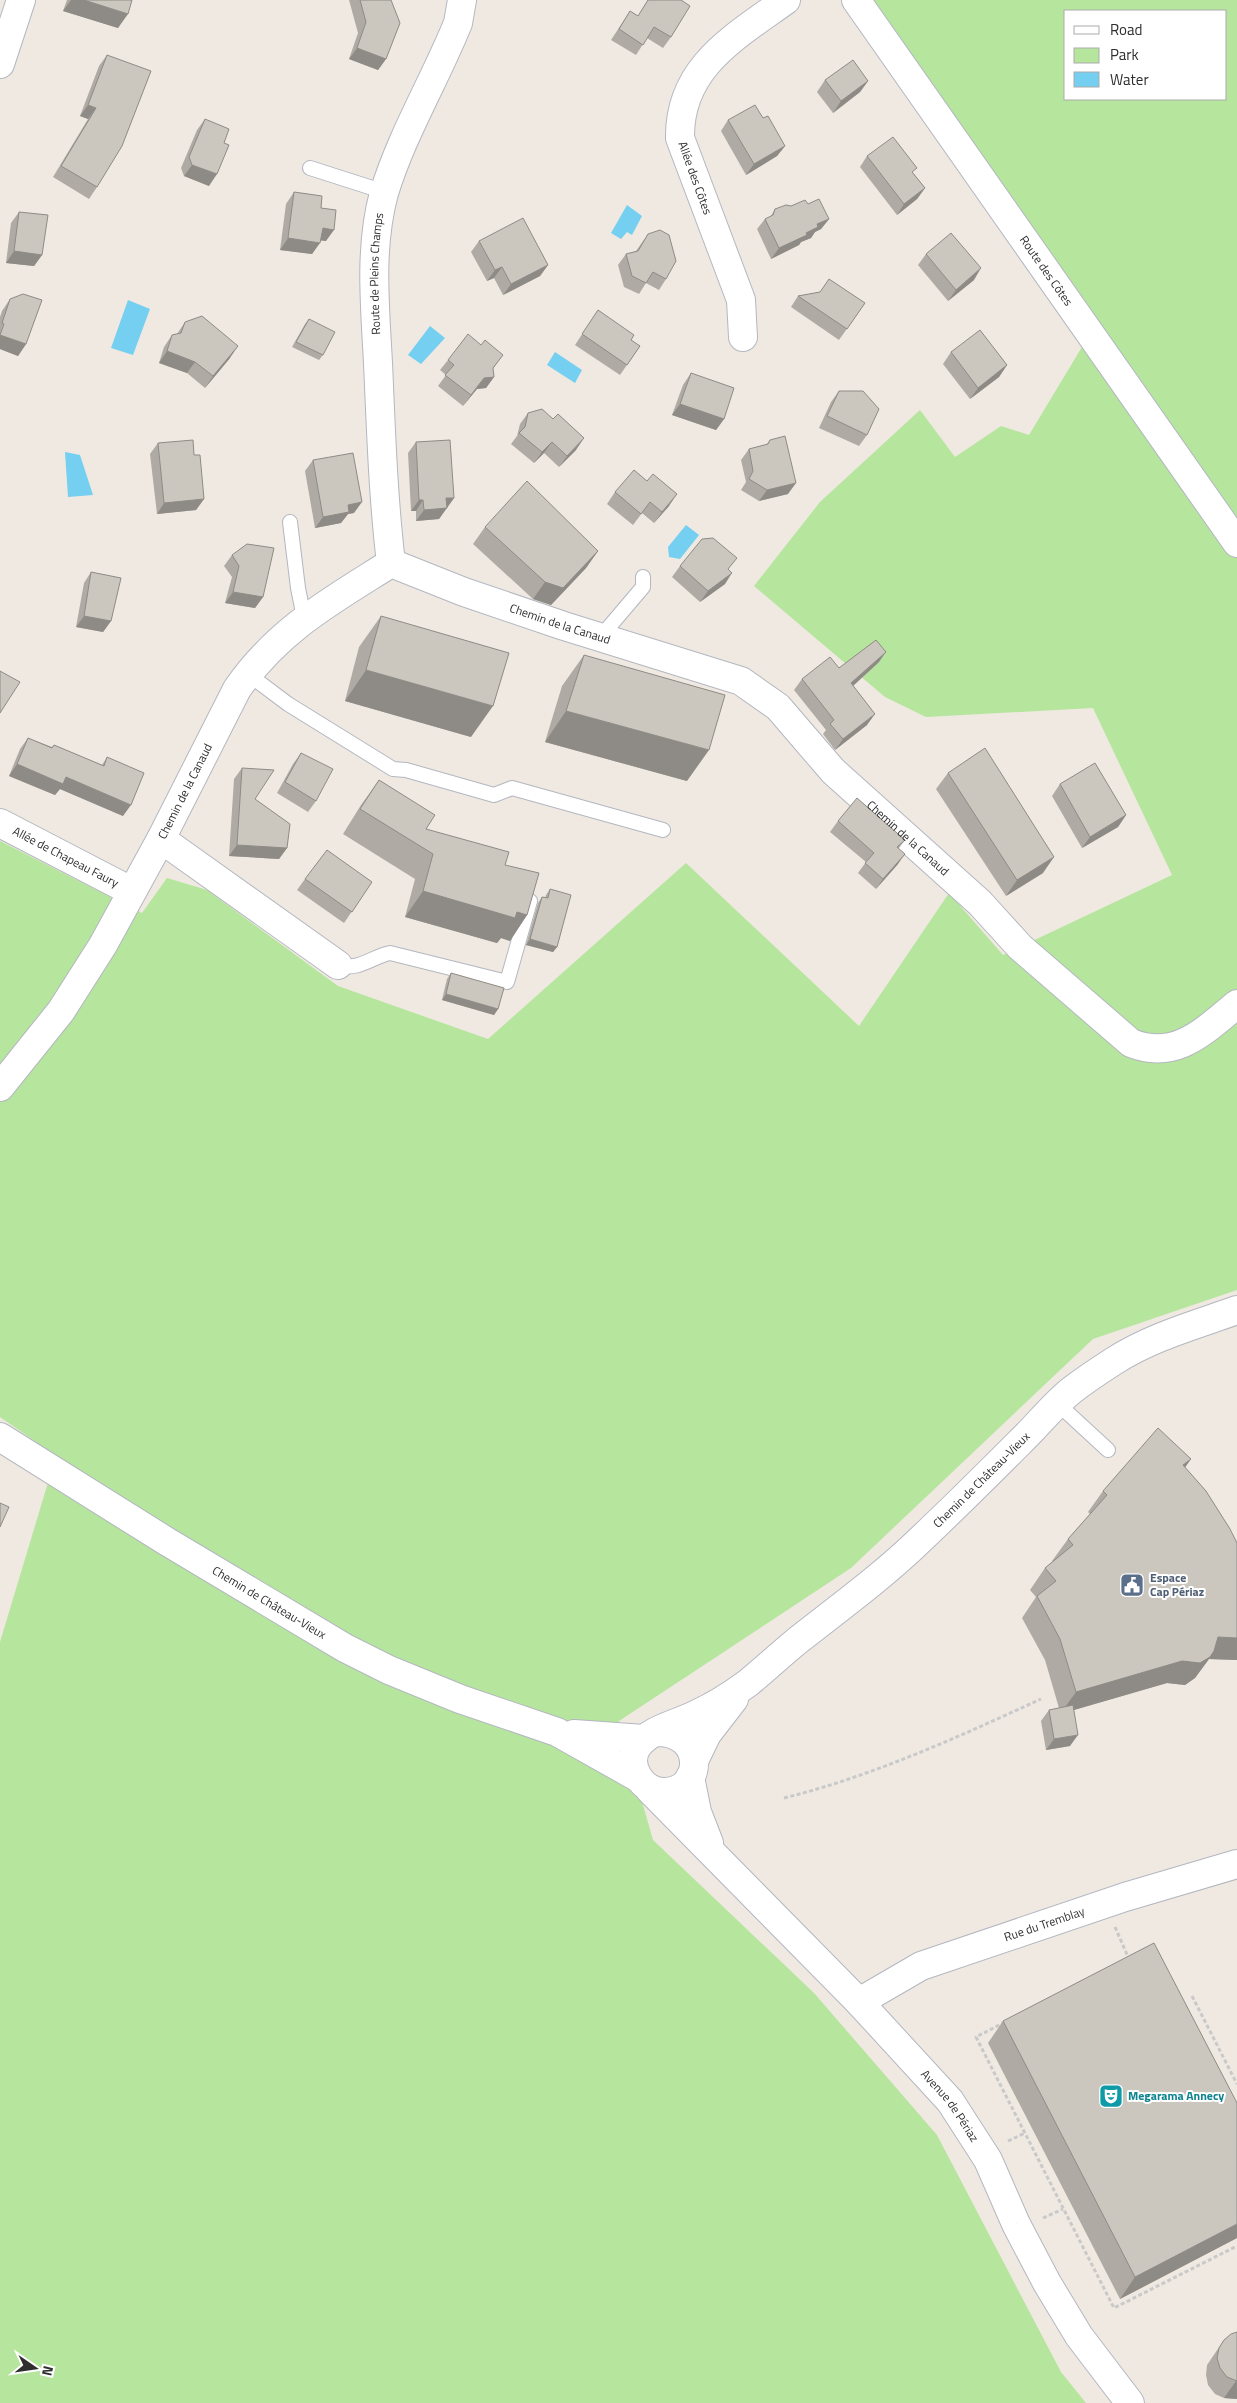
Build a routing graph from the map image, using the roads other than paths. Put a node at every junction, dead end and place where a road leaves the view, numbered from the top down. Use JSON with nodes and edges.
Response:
{"nodes":[{"id":1,"x":21,"y":0,"type":"edge"},
{"id":2,"x":462,"y":0,"type":"edge"},
{"id":3,"x":786,"y":0,"type":"edge"},
{"id":4,"x":856,"y":0,"type":"edge"},
{"id":5,"x":0,"y":64,"type":"edge"},
{"id":6,"x":310,"y":168,"type":"dead end"},
{"id":7,"x":385,"y":192,"type":"junction"},
{"id":8,"x":743,"y":337,"type":"dead end"},
{"id":9,"x":290,"y":522,"type":"dead end"},
{"id":10,"x":1237,"y":542,"type":"edge"},
{"id":11,"x":391,"y":563,"type":"junction"},
{"id":12,"x":643,"y":577,"type":"dead end"},
{"id":13,"x":304,"y":618,"type":"junction"},
{"id":14,"x":605,"y":639,"type":"junction"},
{"id":15,"x":248,"y":674,"type":"junction"},
{"id":16,"x":0,"y":823,"type":"edge"},
{"id":17,"x":663,"y":830,"type":"dead end"},
{"id":18,"x":161,"y":839,"type":"junction"},
{"id":19,"x":131,"y":891,"type":"junction"},
{"id":20,"x":532,"y":893,"type":"edge"},
{"id":21,"x":338,"y":965,"type":"joint"},
{"id":22,"x":1237,"y":1004,"type":"edge"},
{"id":23,"x":0,"y":1087,"type":"edge"},
{"id":24,"x":1237,"y":1310,"type":"edge"},
{"id":25,"x":1058,"y":1404,"type":"junction"},
{"id":26,"x":0,"y":1437,"type":"edge"},
{"id":27,"x":1108,"y":1450,"type":"dead end"},
{"id":28,"x":746,"y":1684,"type":"junction"},
{"id":29,"x":557,"y":1732,"type":"junction"},
{"id":30,"x":650,"y":1735,"type":"junction"},
{"id":31,"x":692,"y":1769,"type":"junction"},
{"id":32,"x":644,"y":1783,"type":"junction"},
{"id":33,"x":713,"y":1851,"type":"junction"},
{"id":34,"x":1237,"y":1864,"type":"edge"},
{"id":35,"x":859,"y":2002,"type":"junction"},
{"id":36,"x":1130,"y":2403,"type":"edge"}],
"edges":[{"from":1,"to":5,"type":"street"},
{"from":2,"to":7,"type":"street","name":"Route de Pleins Champs"},
{"from":3,"to":8,"type":"street","name":"Allée des Côtes"},
{"from":4,"to":10,"type":"street","name":"Route des Côtes"},
{"from":6,"to":7,"type":"lane"},
{"from":7,"to":11,"type":"street","name":"Route de Pleins Champs"},
{"from":9,"to":13,"type":"lane"},
{"from":11,"to":13,"type":"street","name":"Chemin de la Canaud"},
{"from":11,"to":14,"type":"street","name":"Chemin de la Canaud"},
{"from":12,"to":14,"type":"lane"},
{"from":13,"to":15,"type":"street","name":"Chemin de la Canaud"},
{"from":14,"to":22,"type":"street","name":"Chemin de la Canaud"},
{"from":15,"to":17,"type":"lane"},
{"from":15,"to":18,"type":"street","name":"Chemin de la Canaud"},
{"from":16,"to":19,"type":"street","name":"Allée de Chapeau Faury"},
{"from":18,"to":19,"type":"street","name":"Chemin de la Canaud"},
{"from":18,"to":21,"type":"street"},
{"from":19,"to":23,"type":"street","name":"Chemin de la Canaud"},
{"from":20,"to":21,"type":"lane"},
{"from":24,"to":25,"type":"street","name":"Chemin de Château-Vieux"},
{"from":25,"to":27,"type":"lane"},
{"from":25,"to":28,"type":"street","name":"Chemin de Château-Vieux"},
{"from":26,"to":29,"type":"street","name":"Chemin de Château-Vieux"},
{"from":28,"to":30,"type":"street","name":"Chemin de Château-Vieux"},
{"from":28,"to":31,"type":"street","name":"Chemin de Château-Vieux"},
{"from":29,"to":30,"type":"street","name":"Chemin de Château-Vieux"},
{"from":29,"to":32,"type":"street","name":"Chemin de Château-Vieux"},
{"from":30,"to":31,"type":"street"},
{"from":30,"to":32,"type":"street"},
{"from":31,"to":32,"type":"street"},
{"from":31,"to":33,"type":"street","name":"Avenue de Périaz"},
{"from":32,"to":33,"type":"street","name":"Avenue de Périaz"},
{"from":33,"to":35,"type":"street","name":"Avenue de Périaz"},
{"from":34,"to":35,"type":"street","name":"Rue du Tremblay"},
{"from":35,"to":36,"type":"street","name":"Avenue de Périaz"}]}
